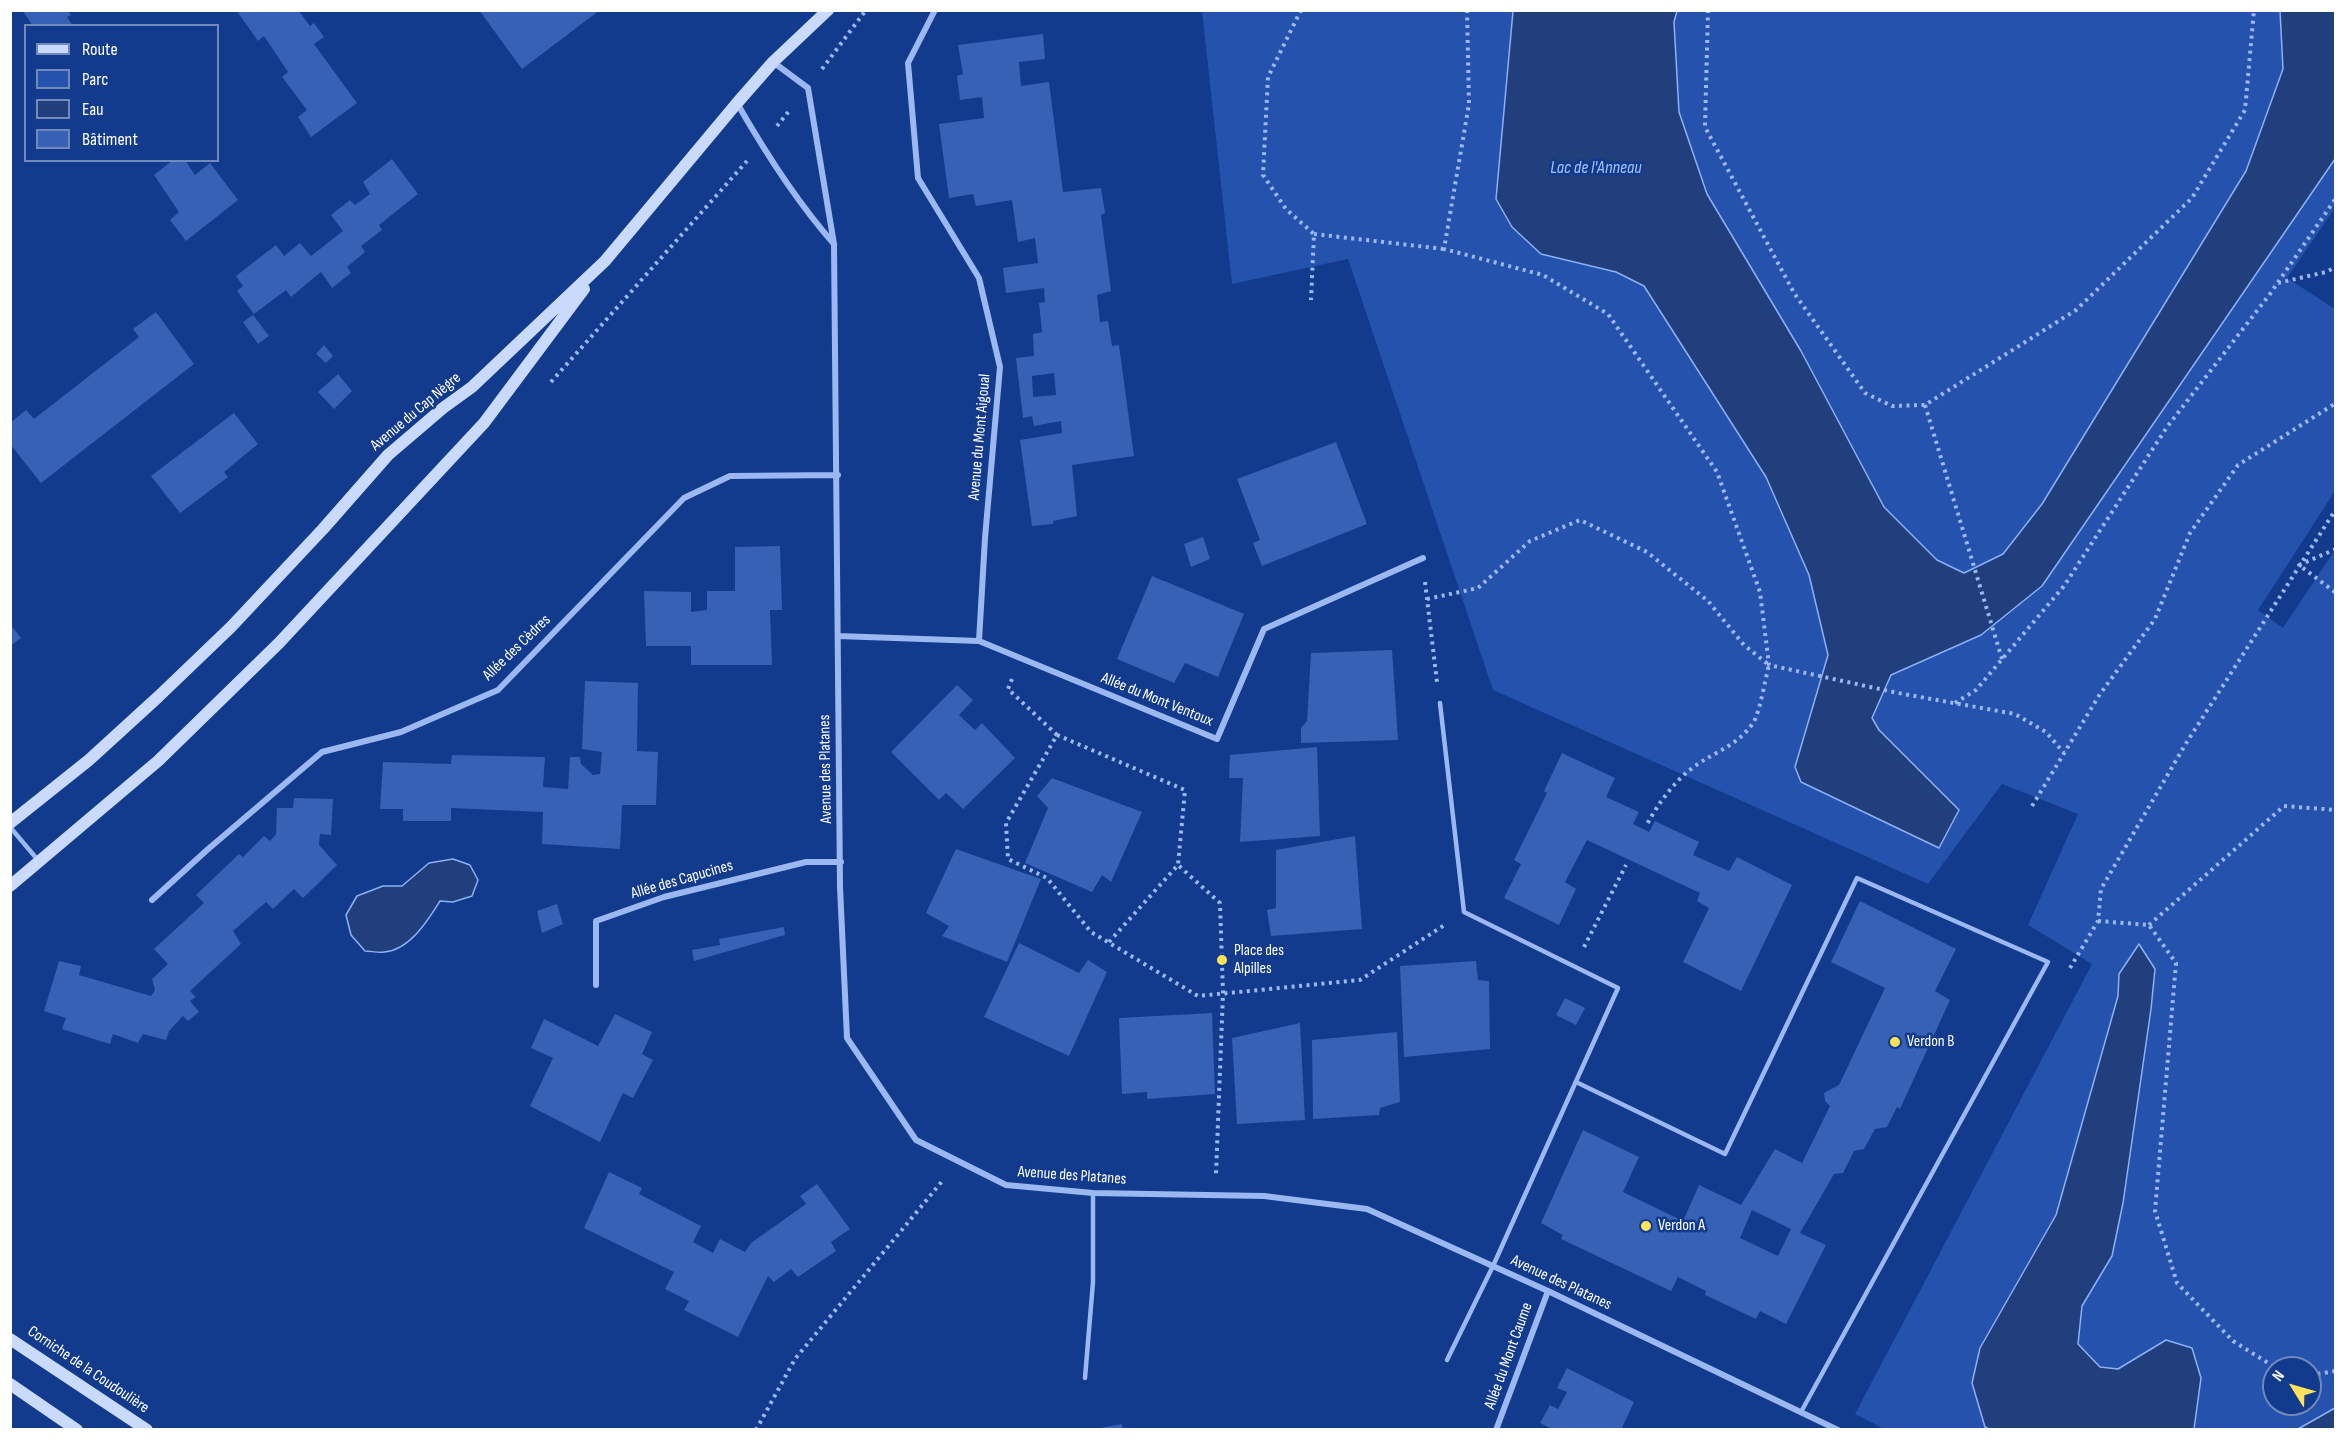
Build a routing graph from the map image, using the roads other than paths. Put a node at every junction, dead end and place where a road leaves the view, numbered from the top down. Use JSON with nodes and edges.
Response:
{"nodes":[{"id":1,"x":828,"y":10,"type":"edge"},
{"id":2,"x":935,"y":10,"type":"edge"},
{"id":3,"x":773,"y":62,"type":"junction"},
{"id":4,"x":736,"y":103,"type":"junction"},
{"id":5,"x":834,"y":244,"type":"junction"},
{"id":6,"x":605,"y":261,"type":"junction"},
{"id":7,"x":838,"y":475,"type":"junction"},
{"id":8,"x":1423,"y":558,"type":"road end"},
{"id":9,"x":838,"y":636,"type":"junction"},
{"id":10,"x":979,"y":641,"type":"junction"},
{"id":11,"x":1440,"y":703,"type":"road end"},
{"id":12,"x":10,"y":825,"type":"edge"},
{"id":13,"x":40,"y":862,"type":"junction"},
{"id":14,"x":841,"y":862,"type":"junction"},
{"id":15,"x":10,"y":886,"type":"edge"},
{"id":16,"x":152,"y":900,"type":"dead end"},
{"id":17,"x":596,"y":985,"type":"dead end"},
{"id":18,"x":1576,"y":1082,"type":"junction"},
{"id":19,"x":1093,"y":1192,"type":"junction"},
{"id":20,"x":1493,"y":1266,"type":"junction"},
{"id":21,"x":1548,"y":1291,"type":"junction"},
{"id":22,"x":10,"y":1339,"type":"edge"},
{"id":23,"x":1447,"y":1360,"type":"dead end"},
{"id":24,"x":1085,"y":1378,"type":"dead end"},
{"id":25,"x":10,"y":1384,"type":"edge"},
{"id":26,"x":1801,"y":1412,"type":"junction"},
{"id":27,"x":77,"y":1430,"type":"edge"},
{"id":28,"x":147,"y":1430,"type":"edge"},
{"id":29,"x":1496,"y":1430,"type":"edge"},
{"id":30,"x":1838,"y":1430,"type":"edge"}],
"edges":[{"from":1,"to":3,"type":"street","name":"Avenue du Cap Nègre"},
{"from":2,"to":10,"type":"street","name":"Avenue du Mont Aigoual"},
{"from":3,"to":4,"type":"street","name":"Avenue du Cap Nègre"},
{"from":3,"to":5,"type":"street","name":"Avenue des Platanes"},
{"from":4,"to":5,"type":"street"},
{"from":4,"to":6,"type":"street","name":"Avenue du Cap Nègre"},
{"from":5,"to":7,"type":"street","name":"Avenue des Platanes"},
{"from":6,"to":12,"type":"street","name":"Avenue du Cap Nègre"},
{"from":6,"to":13,"type":"street"},
{"from":7,"to":9,"type":"street","name":"Avenue des Platanes"},
{"from":7,"to":16,"type":"street","name":"Allée des Cèdres"},
{"from":8,"to":10,"type":"street","name":"Allée du Mont Ventoux"},
{"from":9,"to":10,"type":"street","name":"Allée du Mont Ventoux"},
{"from":9,"to":14,"type":"street","name":"Avenue des Platanes"},
{"from":11,"to":18,"type":"lane"},
{"from":12,"to":13,"type":"lane"},
{"from":13,"to":15,"type":"street"},
{"from":14,"to":17,"type":"street","name":"Allée des Capucines"},
{"from":14,"to":19,"type":"street","name":"Avenue des Platanes"},
{"from":18,"to":20,"type":"lane"},
{"from":18,"to":26,"type":"lane"},
{"from":19,"to":20,"type":"street","name":"Avenue des Platanes"},
{"from":19,"to":24,"type":"lane"},
{"from":20,"to":21,"type":"street","name":"Avenue des Platanes"},
{"from":20,"to":23,"type":"lane"},
{"from":21,"to":26,"type":"street","name":"Avenue des Platanes"},
{"from":21,"to":29,"type":"street","name":"Allée du Mont Caume"},
{"from":22,"to":28,"type":"street","name":"Corniche de la Coudoulière"},
{"from":25,"to":27,"type":"street"},
{"from":26,"to":30,"type":"street","name":"Avenue des Platanes"}]}
